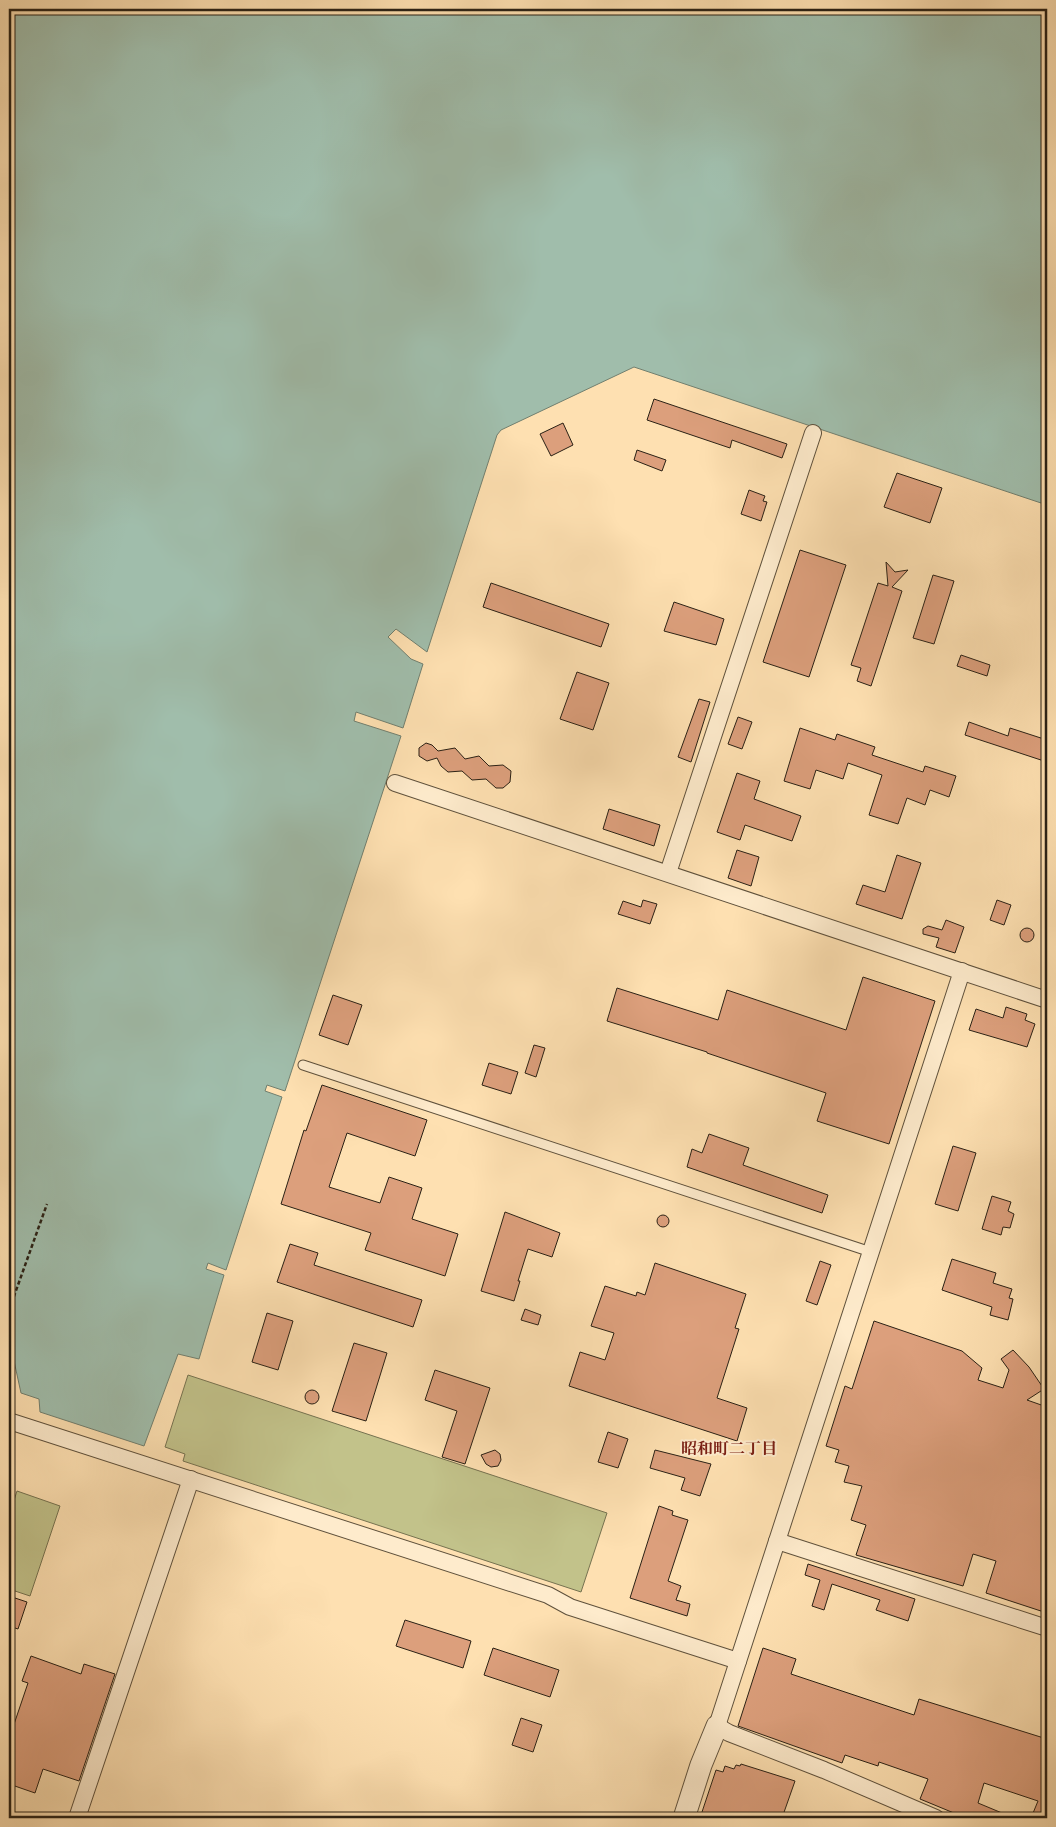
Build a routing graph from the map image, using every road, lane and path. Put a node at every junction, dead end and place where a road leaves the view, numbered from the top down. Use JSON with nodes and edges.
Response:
{"nodes":[{"id":1,"x":813,"y":433,"type":"dead end"},
{"id":2,"x":395,"y":783,"type":"dead end"},
{"id":3,"x":668,"y":874,"type":"junction"},
{"id":4,"x":962,"y":972,"type":"junction"},
{"id":5,"x":1047,"y":1000,"type":"edge"},
{"id":6,"x":303,"y":1065,"type":"dead end"},
{"id":7,"x":47,"y":1204,"type":"dead end"},
{"id":8,"x":871,"y":1252,"type":"junction"},
{"id":9,"x":9,"y":1298,"type":"edge"},
{"id":10,"x":9,"y":1421,"type":"edge"},
{"id":11,"x":191,"y":1479,"type":"junction"},
{"id":12,"x":777,"y":1541,"type":"junction"},
{"id":13,"x":1047,"y":1628,"type":"edge"},
{"id":14,"x":738,"y":1661,"type":"junction"},
{"id":15,"x":717,"y":1726,"type":"junction"},
{"id":16,"x":77,"y":1818,"type":"edge"},
{"id":17,"x":684,"y":1818,"type":"edge"},
{"id":18,"x":936,"y":1818,"type":"edge"}],
"edges":[{"from":1,"to":3,"type":"street"},
{"from":2,"to":3,"type":"street"},
{"from":3,"to":4,"type":"street"},
{"from":4,"to":5,"type":"street"},
{"from":4,"to":8,"type":"street"},
{"from":6,"to":8,"type":"lane"},
{"from":7,"to":9,"type":"path"},
{"from":8,"to":12,"type":"street"},
{"from":10,"to":11,"type":"street"},
{"from":11,"to":14,"type":"street"},
{"from":11,"to":16,"type":"street"},
{"from":12,"to":13,"type":"street"},
{"from":12,"to":14,"type":"street"},
{"from":14,"to":15,"type":"street"},
{"from":15,"to":17,"type":"street"},
{"from":15,"to":18,"type":"street"}]}
